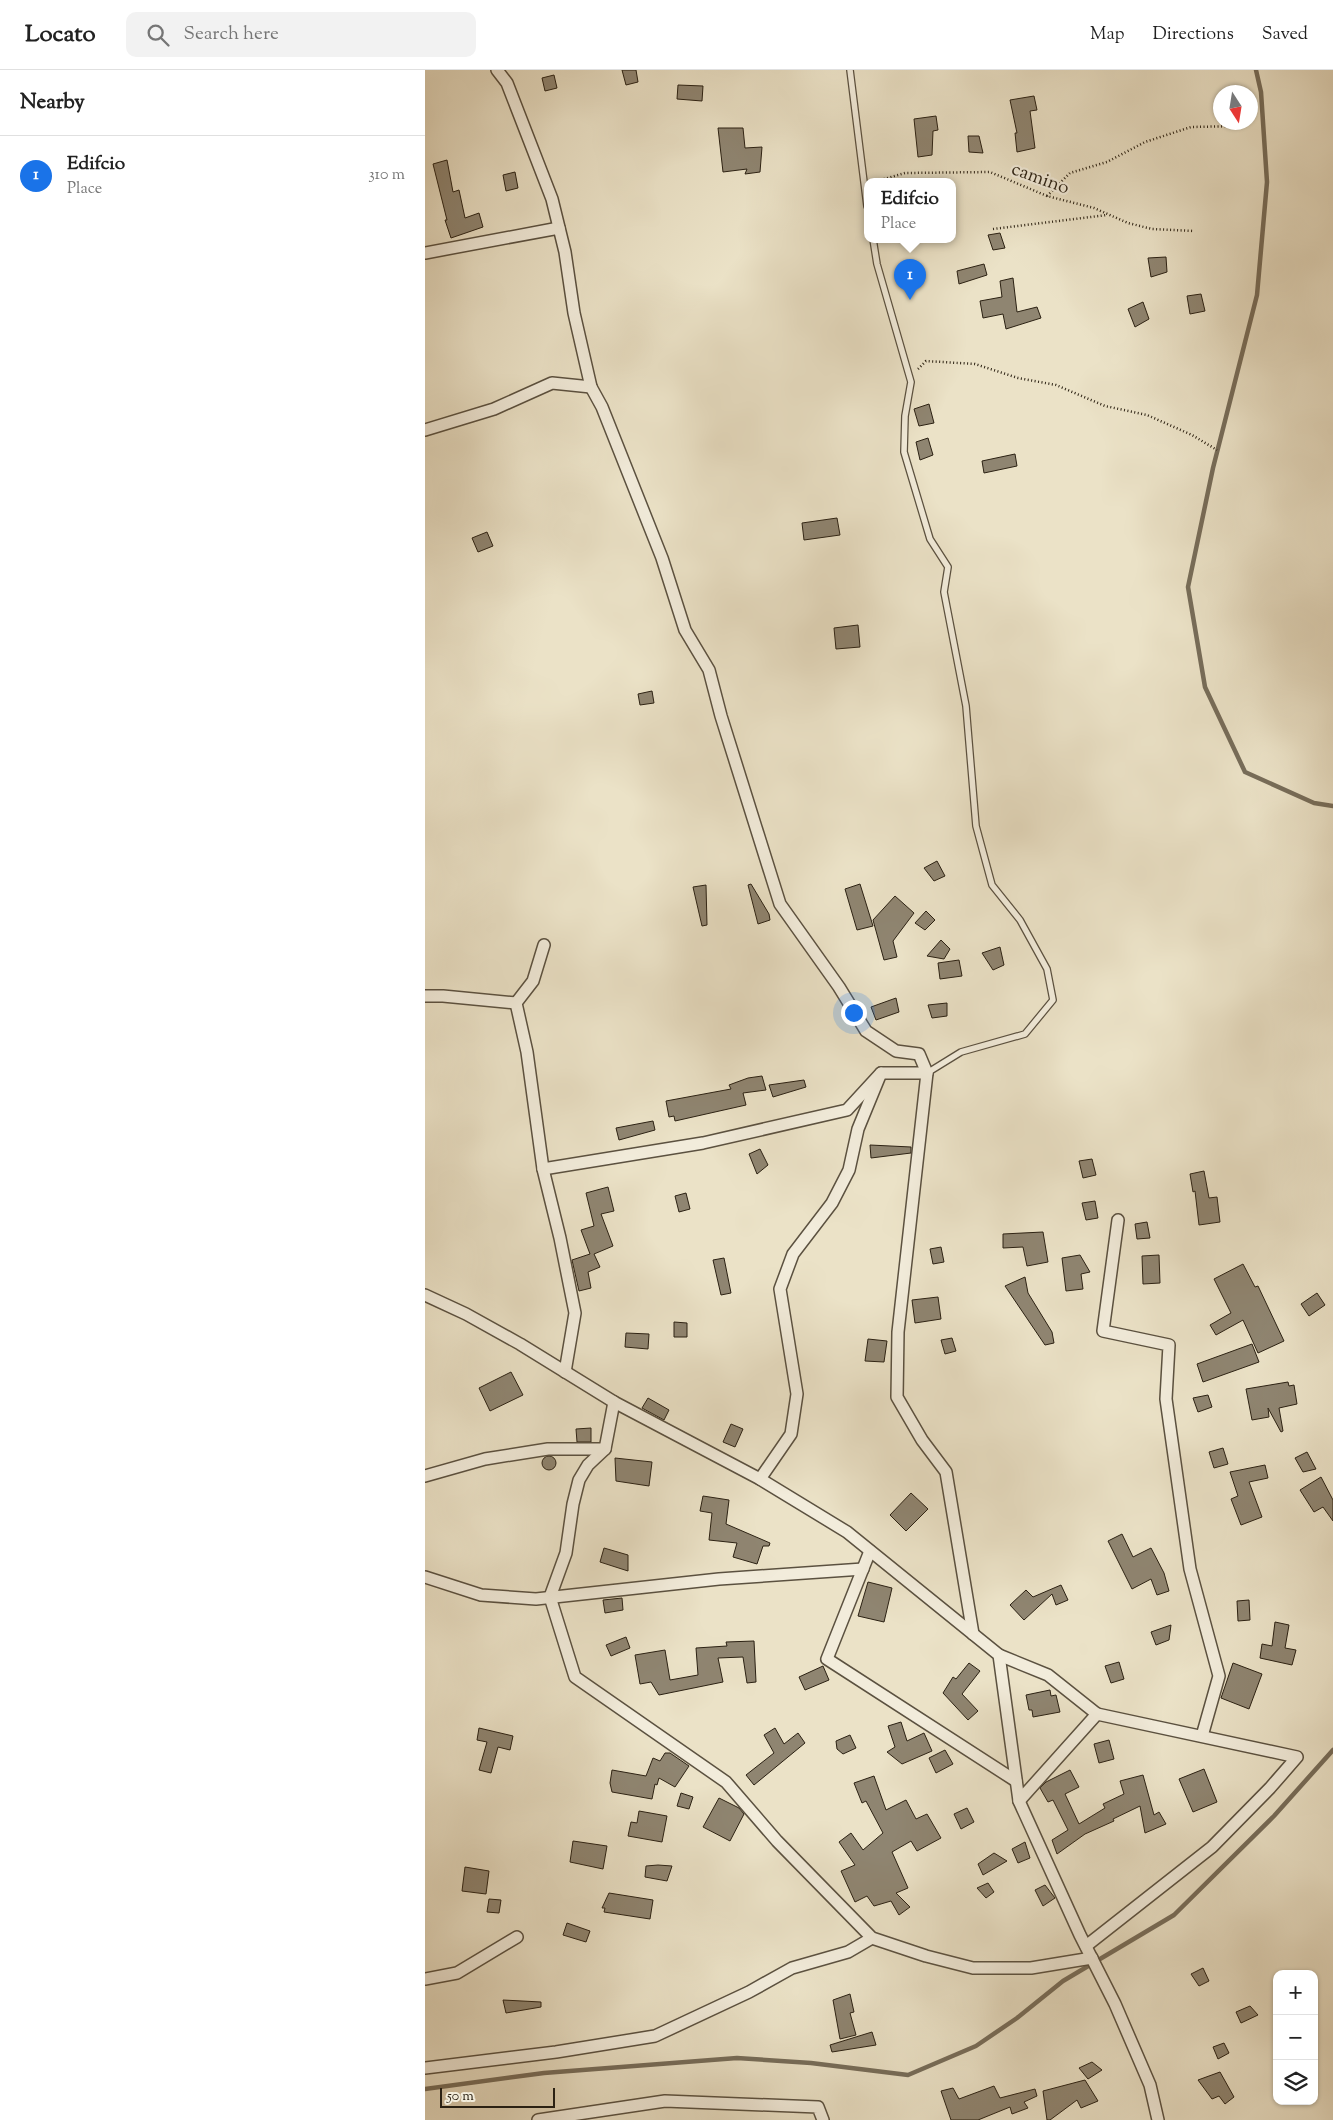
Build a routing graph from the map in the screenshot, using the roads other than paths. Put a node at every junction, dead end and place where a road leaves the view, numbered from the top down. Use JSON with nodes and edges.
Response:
{"nodes":[{"id":1,"x":497,"y":70,"type":"edge"},
{"id":2,"x":850,"y":70,"type":"edge"},
{"id":3,"x":864,"y":182,"type":"edge"},
{"id":4,"x":559,"y":228,"type":"junction"},
{"id":5,"x":874,"y":243,"type":"edge"},
{"id":6,"x":425,"y":253,"type":"edge"},
{"id":7,"x":591,"y":387,"type":"junction"},
{"id":8,"x":425,"y":430,"type":"edge"},
{"id":9,"x":545,"y":945,"type":"dead end"},
{"id":10,"x":425,"y":996,"type":"edge"},
{"id":11,"x":516,"y":1003,"type":"junction"},
{"id":12,"x":881,"y":1073,"type":"junction"},
{"id":13,"x":927,"y":1073,"type":"junction"},
{"id":14,"x":543,"y":1169,"type":"junction"},
{"id":15,"x":1118,"y":1220,"type":"dead end"},
{"id":16,"x":425,"y":1296,"type":"edge"},
{"id":17,"x":565,"y":1372,"type":"junction"},
{"id":18,"x":614,"y":1402,"type":"junction"},
{"id":19,"x":605,"y":1449,"type":"junction"},
{"id":20,"x":425,"y":1476,"type":"edge"},
{"id":21,"x":760,"y":1479,"type":"junction"},
{"id":22,"x":870,"y":1551,"type":"junction"},
{"id":23,"x":863,"y":1569,"type":"junction"},
{"id":24,"x":425,"y":1577,"type":"edge"},
{"id":25,"x":550,"y":1597,"type":"junction"},
{"id":26,"x":973,"y":1634,"type":"junction"},
{"id":27,"x":999,"y":1655,"type":"junction"},
{"id":28,"x":1097,"y":1714,"type":"junction"},
{"id":29,"x":1201,"y":1736,"type":"junction"},
{"id":30,"x":1016,"y":1781,"type":"junction"},
{"id":31,"x":1019,"y":1801,"type":"junction"},
{"id":32,"x":517,"y":1937,"type":"dead end"},
{"id":33,"x":872,"y":1938,"type":"junction"},
{"id":34,"x":1086,"y":1946,"type":"junction"},
{"id":35,"x":1092,"y":1958,"type":"junction"},
{"id":36,"x":425,"y":1979,"type":"edge"},
{"id":37,"x":425,"y":2068,"type":"edge"},
{"id":38,"x":1157,"y":2115,"type":"edge"},
{"id":39,"x":585,"y":2116,"type":"edge"},
{"id":40,"x":538,"y":2120,"type":"edge"},
{"id":41,"x":823,"y":2120,"type":"edge"},
{"id":42,"x":1165,"y":2120,"type":"edge"}],
"edges":[{"from":1,"to":4,"type":"street"},
{"from":2,"to":3,"type":"lane"},
{"from":4,"to":6,"type":"street"},
{"from":4,"to":7,"type":"street"},
{"from":5,"to":13,"type":"lane"},
{"from":7,"to":8,"type":"street"},
{"from":7,"to":13,"type":"street"},
{"from":9,"to":11,"type":"street"},
{"from":10,"to":11,"type":"street"},
{"from":11,"to":14,"type":"street"},
{"from":12,"to":13,"type":"street"},
{"from":12,"to":14,"type":"street"},
{"from":12,"to":21,"type":"street"},
{"from":13,"to":26,"type":"street"},
{"from":14,"to":17,"type":"street"},
{"from":15,"to":29,"type":"street"},
{"from":16,"to":17,"type":"street"},
{"from":17,"to":18,"type":"street"},
{"from":18,"to":19,"type":"street"},
{"from":18,"to":21,"type":"street"},
{"from":19,"to":20,"type":"street"},
{"from":19,"to":25,"type":"street"},
{"from":21,"to":22,"type":"street"},
{"from":22,"to":23,"type":"street"},
{"from":22,"to":26,"type":"street"},
{"from":23,"to":25,"type":"street"},
{"from":23,"to":30,"type":"street"},
{"from":24,"to":25,"type":"street"},
{"from":25,"to":33,"type":"street"},
{"from":26,"to":27,"type":"street"},
{"from":27,"to":28,"type":"street"},
{"from":27,"to":30,"type":"street"},
{"from":28,"to":29,"type":"street"},
{"from":28,"to":31,"type":"street"},
{"from":29,"to":34,"type":"street"},
{"from":30,"to":31,"type":"street"},
{"from":31,"to":34,"type":"street"},
{"from":32,"to":36,"type":"street"},
{"from":33,"to":35,"type":"street"},
{"from":33,"to":37,"type":"street"},
{"from":34,"to":35,"type":"street"},
{"from":35,"to":38,"type":"street"},
{"from":38,"to":42,"type":"street"},
{"from":39,"to":40,"type":"street"},
{"from":39,"to":41,"type":"street"}]}
